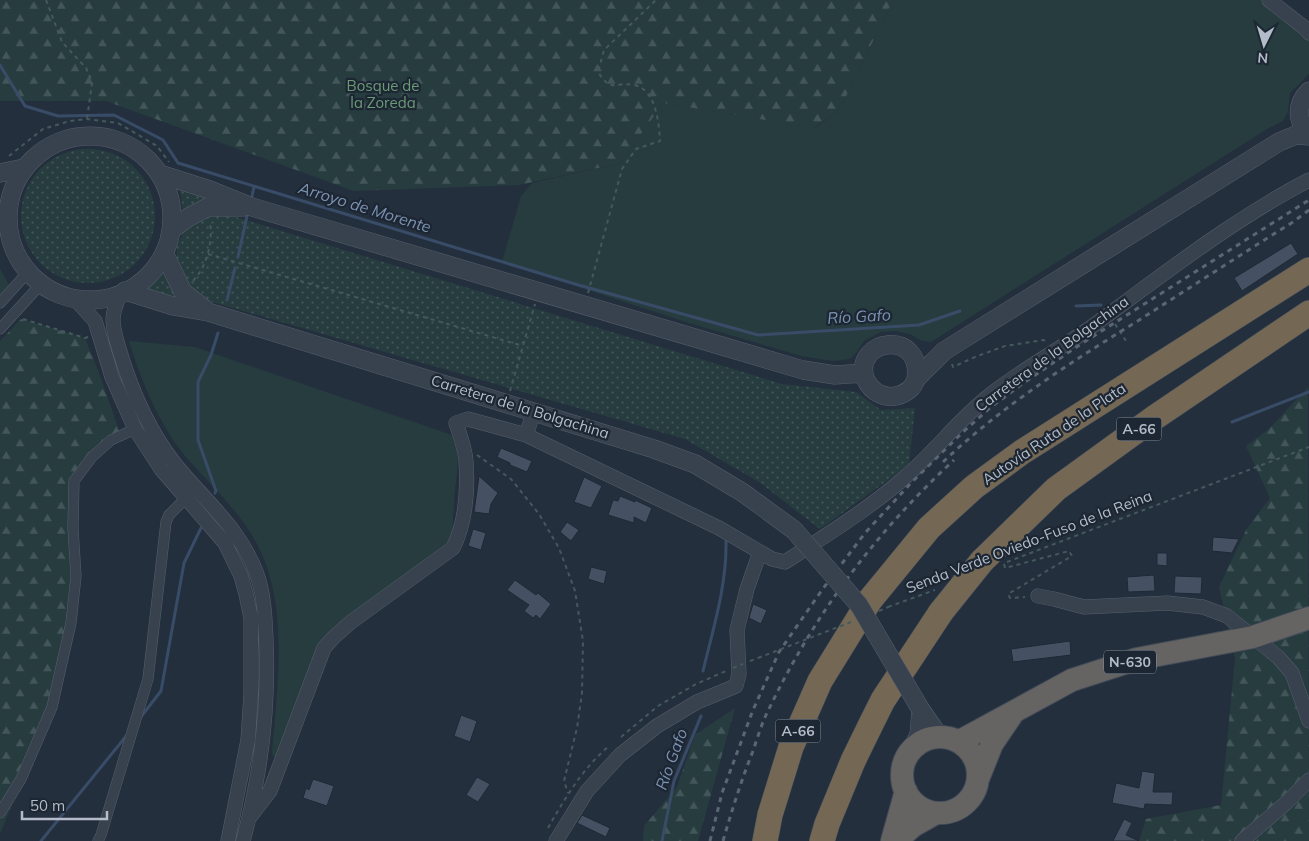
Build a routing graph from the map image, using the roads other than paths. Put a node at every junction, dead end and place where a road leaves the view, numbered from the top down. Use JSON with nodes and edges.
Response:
{"nodes":[{"id":1,"x":1269,"y":0,"type":"edge"},
{"id":2,"x":1309,"y":33,"type":"edge"},
{"id":3,"x":1309,"y":91,"type":"edge"},
{"id":4,"x":1299,"y":114,"type":"junction"},
{"id":5,"x":1309,"y":135,"type":"edge"},
{"id":6,"x":1279,"y":142,"type":"junction"},
{"id":7,"x":24,"y":168,"type":"junction"},
{"id":8,"x":166,"y":170,"type":"junction"},
{"id":9,"x":0,"y":173,"type":"edge"},
{"id":10,"x":1309,"y":180,"type":"edge"},
{"id":11,"x":252,"y":207,"type":"junction"},
{"id":12,"x":4,"y":225,"type":"edge"},
{"id":13,"x":171,"y":230,"type":"junction"},
{"id":14,"x":164,"y":253,"type":"junction"},
{"id":15,"x":1309,"y":270,"type":"edge"},
{"id":16,"x":28,"y":272,"type":"junction"},
{"id":17,"x":41,"y":284,"type":"junction"},
{"id":18,"x":122,"y":293,"type":"junction"},
{"id":19,"x":74,"y":298,"type":"junction"},
{"id":20,"x":0,"y":302,"type":"edge"},
{"id":21,"x":208,"y":312,"type":"junction"},
{"id":22,"x":1309,"y":312,"type":"edge"},
{"id":23,"x":0,"y":329,"type":"edge"},
{"id":24,"x":909,"y":351,"type":"junction"},
{"id":25,"x":944,"y":351,"type":"junction"},
{"id":26,"x":864,"y":373,"type":"junction"},
{"id":27,"x":916,"y":379,"type":"junction"},
{"id":28,"x":534,"y":411,"type":"junction"},
{"id":29,"x":135,"y":429,"type":"junction"},
{"id":30,"x":526,"y":435,"type":"junction"},
{"id":31,"x":186,"y":498,"type":"junction"},
{"id":32,"x":760,"y":552,"type":"junction"},
{"id":33,"x":1038,"y":596,"type":"road end"},
{"id":34,"x":1309,"y":618,"type":"edge"},
{"id":35,"x":1253,"y":636,"type":"junction"},
{"id":36,"x":921,"y":710,"type":"junction"},
{"id":37,"x":1015,"y":711,"type":"junction"},
{"id":38,"x":1309,"y":721,"type":"edge"},
{"id":39,"x":949,"y":739,"type":"junction"},
{"id":40,"x":911,"y":750,"type":"junction"},
{"id":41,"x":978,"y":779,"type":"junction"},
{"id":42,"x":1309,"y":780,"type":"edge"},
{"id":43,"x":906,"y":791,"type":"junction"},
{"id":44,"x":235,"y":810,"type":"junction"},
{"id":45,"x":0,"y":813,"type":"edge"},
{"id":46,"x":936,"y":813,"type":"junction"},
{"id":47,"x":250,"y":817,"type":"junction"},
{"id":48,"x":98,"y":841,"type":"edge"},
{"id":49,"x":228,"y":841,"type":"edge"},
{"id":50,"x":237,"y":841,"type":"edge"},
{"id":51,"x":243,"y":841,"type":"edge"},
{"id":52,"x":556,"y":841,"type":"edge"},
{"id":53,"x":766,"y":841,"type":"edge"},
{"id":54,"x":822,"y":841,"type":"edge"},
{"id":55,"x":892,"y":841,"type":"edge"},
{"id":56,"x":896,"y":841,"type":"edge"},
{"id":57,"x":1242,"y":841,"type":"edge"}],
"edges":[{"from":1,"to":2,"type":"street"},
{"from":3,"to":4,"type":"street"},
{"from":4,"to":5,"type":"street"},
{"from":4,"to":6,"type":"street"},
{"from":5,"to":6,"type":"street"},
{"from":6,"to":25,"type":"street"},
{"from":7,"to":8,"type":"street"},
{"from":7,"to":9,"type":"street"},
{"from":7,"to":12,"type":"street"},
{"from":8,"to":11,"type":"street"},
{"from":8,"to":13,"type":"street"},
{"from":10,"to":32,"type":"street","name":"Carretera de la Bolgachina"},
{"from":11,"to":13,"type":"street"},
{"from":11,"to":26,"type":"street"},
{"from":12,"to":16,"type":"street"},
{"from":13,"to":14,"type":"street"},
{"from":14,"to":18,"type":"street"},
{"from":14,"to":21,"type":"street","name":"Carretera de la Bolgachina"},
{"from":15,"to":53,"type":"highway","name":"Autovía Ruta de la Plata","number":"A-66"},
{"from":16,"to":17,"type":"street"},
{"from":16,"to":20,"type":"street"},
{"from":17,"to":19,"type":"street"},
{"from":17,"to":23,"type":"street"},
{"from":18,"to":19,"type":"street"},
{"from":18,"to":21,"type":"street","name":"Carretera de la Bolgachina"},
{"from":18,"to":47,"type":"street"},
{"from":19,"to":29,"type":"street"},
{"from":21,"to":28,"type":"street","name":"Carretera de la Bolgachina"},
{"from":22,"to":54,"type":"highway","number":"A-66","bridge":true},
{"from":24,"to":25,"type":"street"},
{"from":24,"to":26,"type":"street"},
{"from":24,"to":27,"type":"street"},
{"from":25,"to":27,"type":"street"},
{"from":26,"to":27,"type":"street"},
{"from":28,"to":30,"type":"street"},
{"from":28,"to":36,"type":"street","name":"Carretera de la Bolgachina","bridge":true},
{"from":29,"to":31,"type":"street"},
{"from":29,"to":45,"type":"street"},
{"from":30,"to":32,"type":"street","name":"Carretera de la Bolgachina"},
{"from":30,"to":47,"type":"street","name":"Carretera de la Bolgachina"},
{"from":31,"to":44,"type":"street"},
{"from":31,"to":48,"type":"street"},
{"from":32,"to":52,"type":"street"},
{"from":33,"to":35,"type":"street"},
{"from":34,"to":35,"type":"highway","number":"N-630"},
{"from":35,"to":37,"type":"highway","number":"N-630"},
{"from":35,"to":38,"type":"street"},
{"from":36,"to":39,"type":"street","name":"Carretera de la Bolgachina"},
{"from":36,"to":40,"type":"street"},
{"from":37,"to":39,"type":"highway","number":"N-630"},
{"from":37,"to":41,"type":"highway","number":"N-630"},
{"from":39,"to":40,"type":"highway","number":"N-630"},
{"from":39,"to":41,"type":"highway"},
{"from":40,"to":43,"type":"highway"},
{"from":41,"to":46,"type":"highway","number":"N-630"},
{"from":42,"to":57,"type":"street"},
{"from":43,"to":46,"type":"highway"},
{"from":43,"to":55,"type":"highway"},
{"from":44,"to":49,"type":"street"},
{"from":44,"to":50,"type":"street"},
{"from":46,"to":56,"type":"highway","number":"N-630"},
{"from":47,"to":51,"type":"street"}]}
